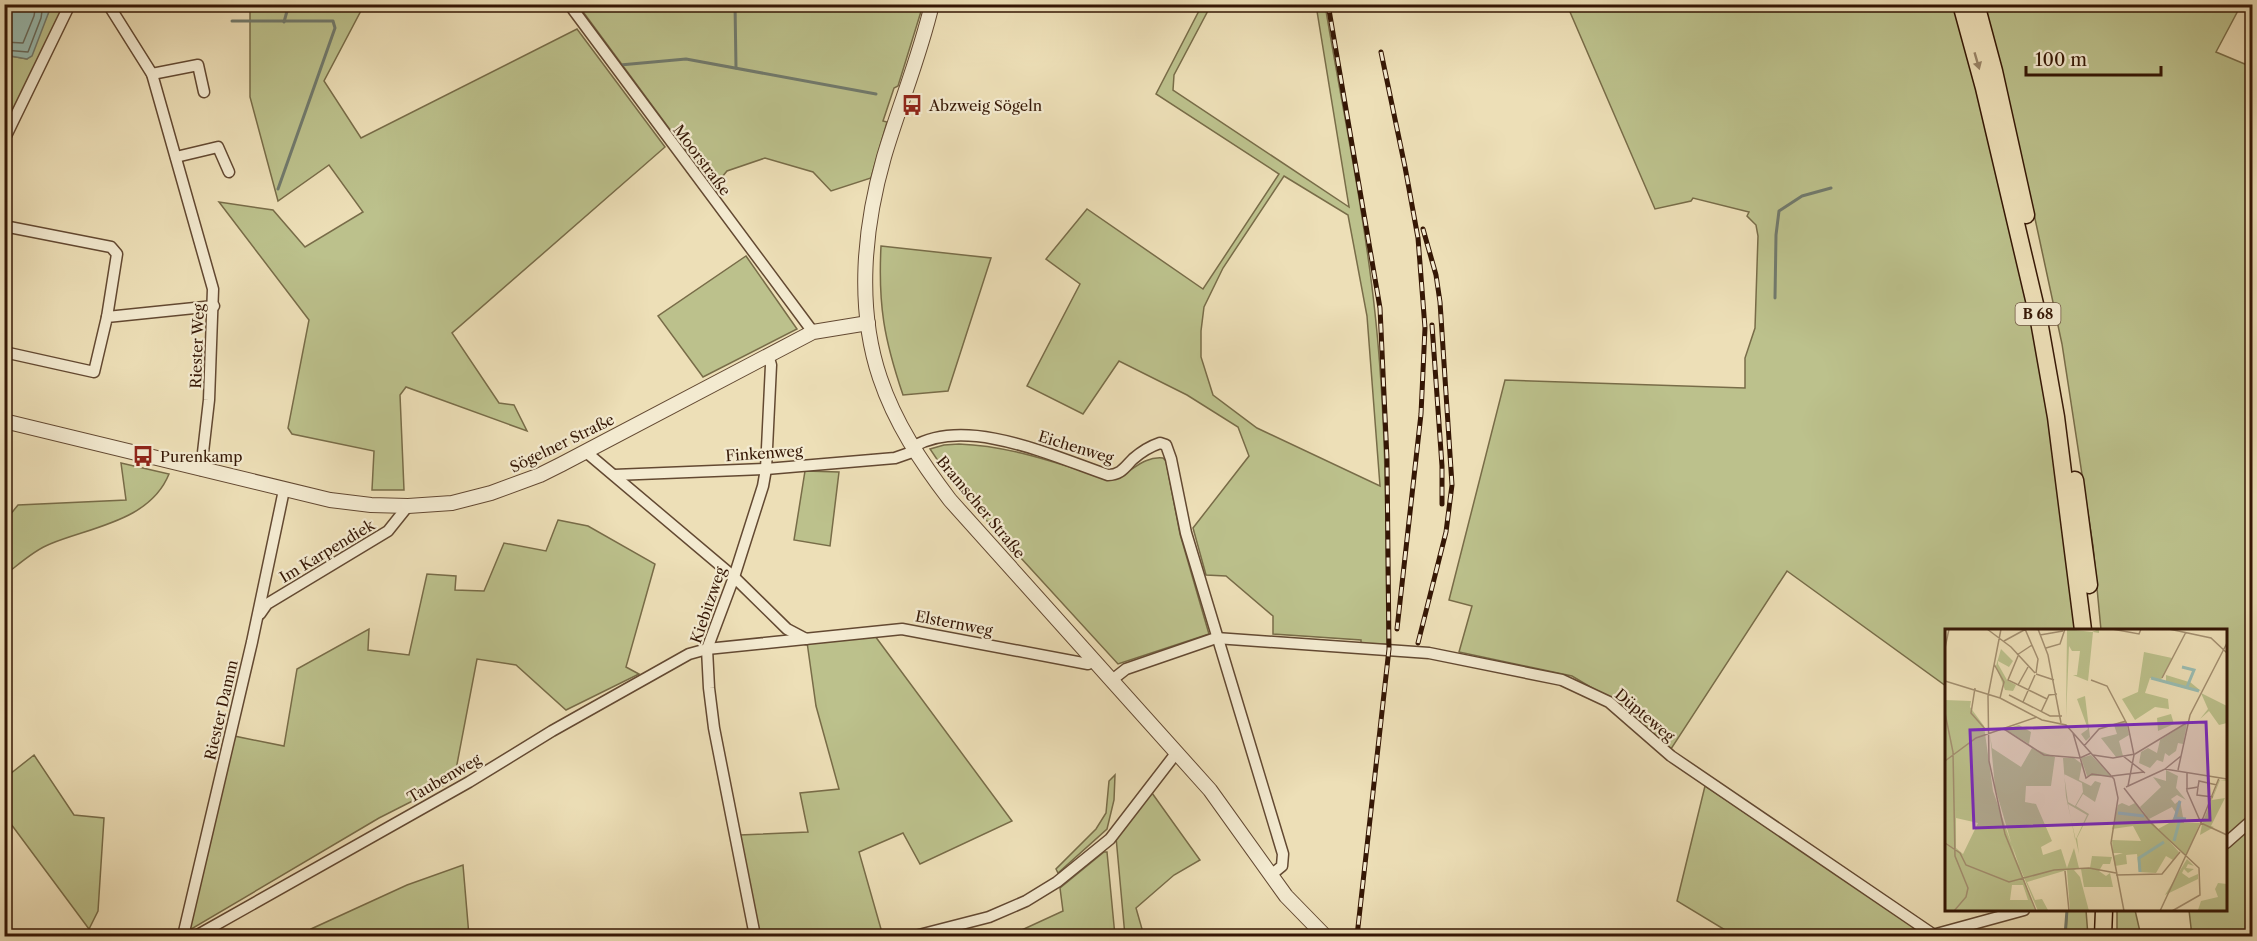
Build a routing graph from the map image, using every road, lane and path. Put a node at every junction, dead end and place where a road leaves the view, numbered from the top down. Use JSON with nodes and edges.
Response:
{"nodes":[{"id":1,"x":70,"y":4,"type":"edge"},
{"id":2,"x":108,"y":4,"type":"edge"},
{"id":3,"x":569,"y":4,"type":"edge"},
{"id":4,"x":932,"y":4,"type":"edge"},
{"id":5,"x":1961,"y":4,"type":"edge"},
{"id":6,"x":1976,"y":4,"type":"edge"},
{"id":7,"x":152,"y":74,"type":"junction"},
{"id":8,"x":204,"y":92,"type":"dead end"},
{"id":9,"x":4,"y":140,"type":"edge"},
{"id":10,"x":176,"y":157,"type":"junction"},
{"id":11,"x":229,"y":172,"type":"dead end"},
{"id":12,"x":4,"y":226,"type":"edge"},
{"id":13,"x":214,"y":306,"type":"junction"},
{"id":14,"x":107,"y":317,"type":"junction"},
{"id":15,"x":868,"y":323,"type":"junction"},
{"id":16,"x":813,"y":332,"type":"junction"},
{"id":17,"x":4,"y":352,"type":"edge"},
{"id":18,"x":768,"y":356,"type":"junction"},
{"id":19,"x":4,"y":422,"type":"edge"},
{"id":20,"x":914,"y":449,"type":"junction"},
{"id":21,"x":586,"y":452,"type":"junction"},
{"id":22,"x":766,"y":469,"type":"junction"},
{"id":23,"x":201,"y":470,"type":"junction"},
{"id":24,"x":614,"y":475,"type":"junction"},
{"id":25,"x":284,"y":490,"type":"junction"},
{"id":26,"x":408,"y":506,"type":"junction"},
{"id":27,"x":734,"y":577,"type":"junction"},
{"id":28,"x":258,"y":617,"type":"junction"},
{"id":29,"x":2083,"y":629,"type":"edge"},
{"id":30,"x":2094,"y":629,"type":"edge"},
{"id":31,"x":1216,"y":638,"type":"junction"},
{"id":32,"x":806,"y":639,"type":"junction"},
{"id":33,"x":707,"y":649,"type":"junction"},
{"id":34,"x":1094,"y":661,"type":"junction"},
{"id":35,"x":1112,"y":680,"type":"junction"},
{"id":36,"x":1177,"y":752,"type":"junction"},
{"id":37,"x":2253,"y":820,"type":"edge"},
{"id":38,"x":2227,"y":842,"type":"edge"},
{"id":39,"x":1271,"y":875,"type":"junction"},
{"id":40,"x":2017,"y":911,"type":"edge"},
{"id":41,"x":2100,"y":921,"type":"edge"},
{"id":42,"x":183,"y":936,"type":"edge"},
{"id":43,"x":196,"y":936,"type":"edge"},
{"id":44,"x":755,"y":936,"type":"edge"},
{"id":45,"x":915,"y":936,"type":"edge"},
{"id":46,"x":1325,"y":936,"type":"edge"},
{"id":47,"x":1932,"y":936,"type":"edge"},
{"id":48,"x":2093,"y":936,"type":"edge"}],
"edges":[{"from":1,"to":9,"type":"street"},
{"from":2,"to":7,"type":"street","name":"Riester Weg"},
{"from":3,"to":16,"type":"street","name":"Moorstraße"},
{"from":4,"to":15,"type":"street","name":"Bramscher Straße"},
{"from":5,"to":29,"type":"highway","number":"B 68","one_way":true},
{"from":6,"to":30,"type":"highway","number":"B 68"},
{"from":7,"to":8,"type":"street"},
{"from":7,"to":10,"type":"street","name":"Riester Weg"},
{"from":10,"to":11,"type":"street"},
{"from":10,"to":13,"type":"street","name":"Riester Weg"},
{"from":12,"to":14,"type":"street"},
{"from":13,"to":14,"type":"street"},
{"from":13,"to":23,"type":"street","name":"Riester Weg"},
{"from":14,"to":17,"type":"street"},
{"from":15,"to":16,"type":"street","name":"Sögelner Straße"},
{"from":15,"to":20,"type":"street","name":"Bramscher Straße"},
{"from":16,"to":18,"type":"street","name":"Sögelner Straße"},
{"from":18,"to":21,"type":"street","name":"Sögelner Straße"},
{"from":18,"to":22,"type":"street","name":"Kiebitzweg"},
{"from":19,"to":23,"type":"street","name":"Sögelner Straße"},
{"from":20,"to":22,"type":"street","name":"Finkenweg"},
{"from":20,"to":31,"type":"street","name":"Eichenweg"},
{"from":20,"to":34,"type":"street","name":"Bramscher Straße"},
{"from":21,"to":24,"type":"street"},
{"from":21,"to":26,"type":"street","name":"Sögelner Straße"},
{"from":22,"to":24,"type":"street","name":"Finkenweg"},
{"from":22,"to":27,"type":"street","name":"Kiebitzweg"},
{"from":23,"to":25,"type":"street","name":"Sögelner Straße"},
{"from":24,"to":27,"type":"street"},
{"from":25,"to":26,"type":"street","name":"Sögelner Straße"},
{"from":25,"to":28,"type":"street","name":"Riester Damm"},
{"from":26,"to":28,"type":"street","name":"Im Karpendiek"},
{"from":27,"to":32,"type":"street"},
{"from":27,"to":33,"type":"street","name":"Kiebitzweg"},
{"from":28,"to":42,"type":"street","name":"Riester Damm"},
{"from":31,"to":35,"type":"street"},
{"from":31,"to":39,"type":"street","name":"Eichenweg"},
{"from":31,"to":47,"type":"street","name":"Düpteweg"},
{"from":32,"to":33,"type":"street","name":"Elsternweg"},
{"from":32,"to":34,"type":"street","name":"Elsternweg"},
{"from":33,"to":43,"type":"street","name":"Taubenweg"},
{"from":33,"to":44,"type":"street","name":"Kiebitzweg"},
{"from":34,"to":35,"type":"street","name":"Bramscher Straße"},
{"from":35,"to":36,"type":"street","name":"Bramscher Straße"},
{"from":36,"to":39,"type":"street","name":"Bramscher Straße"},
{"from":36,"to":45,"type":"street"},
{"from":37,"to":38,"type":"street"},
{"from":39,"to":46,"type":"street","name":"Bramscher Straße"},
{"from":40,"to":47,"type":"street"},
{"from":41,"to":48,"type":"highway"}]}
